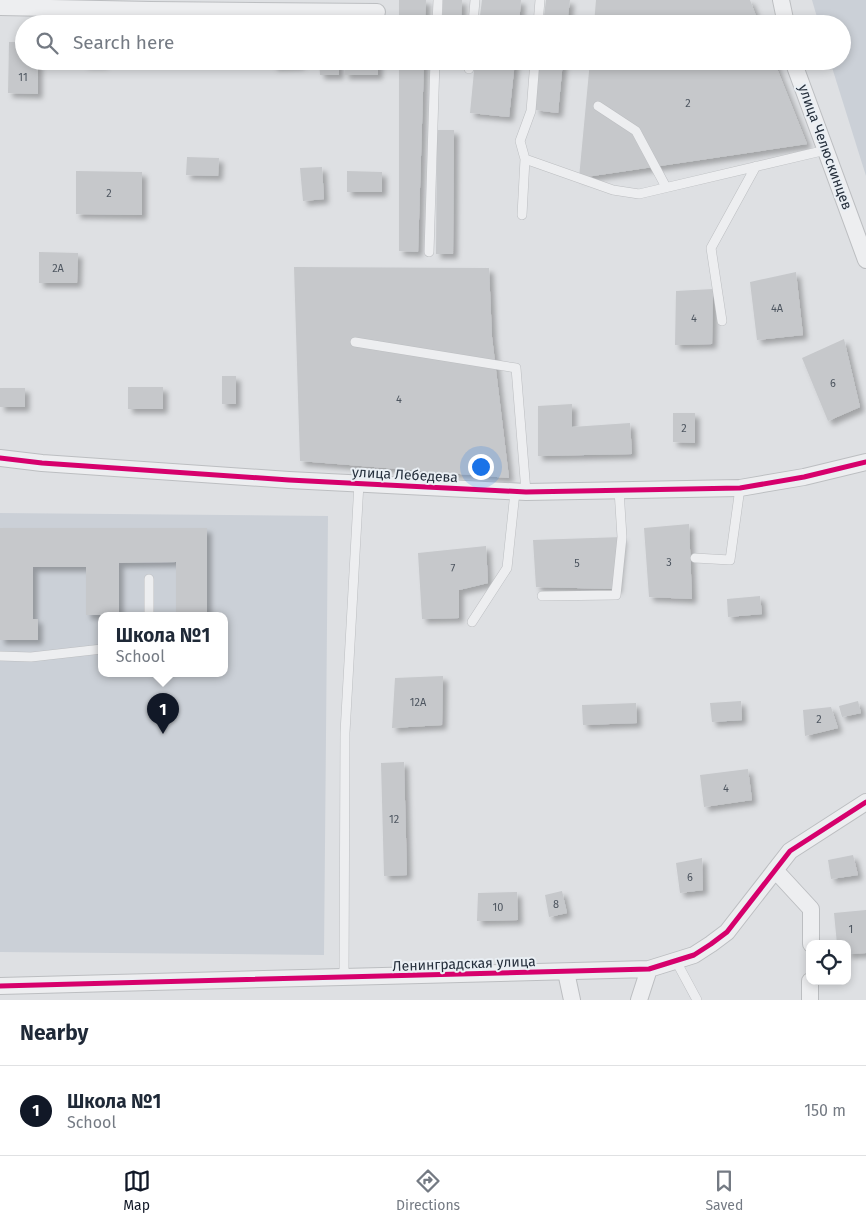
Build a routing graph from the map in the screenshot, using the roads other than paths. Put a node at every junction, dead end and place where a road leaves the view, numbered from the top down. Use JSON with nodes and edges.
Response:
{"nodes":[{"id":1,"x":438,"y":0,"type":"edge"},
{"id":2,"x":475,"y":0,"type":"edge"},
{"id":3,"x":540,"y":0,"type":"edge"},
{"id":4,"x":781,"y":0,"type":"edge"},
{"id":5,"x":378,"y":6,"type":"edge"},
{"id":6,"x":0,"y":7,"type":"edge"},
{"id":7,"x":437,"y":15,"type":"edge"},
{"id":8,"x":474,"y":15,"type":"edge"},
{"id":9,"x":539,"y":15,"type":"edge"},
{"id":10,"x":784,"y":15,"type":"edge"},
{"id":11,"x":435,"y":70,"type":"edge"},
{"id":12,"x":534,"y":70,"type":"edge"},
{"id":13,"x":796,"y":70,"type":"edge"},
{"id":14,"x":598,"y":106,"type":"dead end"},
{"id":15,"x":826,"y":150,"type":"junction"},
{"id":16,"x":525,"y":159,"type":"junction"},
{"id":17,"x":756,"y":166,"type":"junction"},
{"id":18,"x":666,"y":187,"type":"junction"},
{"id":19,"x":522,"y":215,"type":"dead end"},
{"id":20,"x":429,"y":252,"type":"dead end"},
{"id":21,"x":866,"y":260,"type":"edge"},
{"id":22,"x":722,"y":321,"type":"dead end"},
{"id":23,"x":355,"y":342,"type":"dead end"},
{"id":24,"x":0,"y":458,"type":"edge"},
{"id":25,"x":866,"y":462,"type":"edge"},
{"id":26,"x":359,"y":483,"type":"junction"},
{"id":27,"x":740,"y":488,"type":"junction"},
{"id":28,"x":619,"y":490,"type":"junction"},
{"id":29,"x":520,"y":492,"type":"junction"},
{"id":30,"x":695,"y":558,"type":"dead end"},
{"id":31,"x":149,"y":579,"type":"dead end"},
{"id":32,"x":542,"y":596,"type":"dead end"},
{"id":33,"x":149,"y":612,"type":"edge"},
{"id":34,"x":472,"y":622,"type":"dead end"},
{"id":35,"x":98,"y":649,"type":"edge"},
{"id":36,"x":0,"y":656,"type":"edge"},
{"id":37,"x":866,"y":802,"type":"edge"},
{"id":38,"x":775,"y":870,"type":"junction"},
{"id":39,"x":811,"y":940,"type":"edge"},
{"id":40,"x":676,"y":961,"type":"junction"},
{"id":41,"x":649,"y":970,"type":"junction"},
{"id":42,"x":566,"y":972,"type":"junction"},
{"id":43,"x":344,"y":978,"type":"junction"},
{"id":44,"x":810,"y":985,"type":"edge"},
{"id":45,"x":0,"y":986,"type":"edge"},
{"id":46,"x":572,"y":1000,"type":"edge"},
{"id":47,"x":638,"y":1000,"type":"edge"},
{"id":48,"x":697,"y":1000,"type":"edge"},
{"id":49,"x":810,"y":1000,"type":"edge"}],
"edges":[{"from":1,"to":7,"type":"lane"},
{"from":2,"to":8,"type":"lane"},
{"from":3,"to":9,"type":"lane"},
{"from":4,"to":10,"type":"street"},
{"from":5,"to":6,"type":"street"},
{"from":11,"to":20,"type":"lane"},
{"from":12,"to":16,"type":"lane"},
{"from":13,"to":15,"type":"street","name":"улица Челюскинцев"},
{"from":14,"to":18,"type":"lane"},
{"from":15,"to":17,"type":"lane"},
{"from":15,"to":21,"type":"street","name":"улица Челюскинцев"},
{"from":16,"to":18,"type":"lane"},
{"from":16,"to":19,"type":"lane"},
{"from":17,"to":18,"type":"lane"},
{"from":17,"to":22,"type":"lane"},
{"from":23,"to":29,"type":"lane"},
{"from":24,"to":26,"type":"street","name":"улица Лебедева"},
{"from":25,"to":27,"type":"street","name":"улица Лебедева"},
{"from":26,"to":29,"type":"street","name":"улица Лебедева"},
{"from":26,"to":43,"type":"lane"},
{"from":27,"to":28,"type":"street","name":"улица Лебедева"},
{"from":27,"to":30,"type":"lane"},
{"from":28,"to":29,"type":"street","name":"улица Лебедева"},
{"from":28,"to":32,"type":"lane"},
{"from":29,"to":34,"type":"lane"},
{"from":31,"to":33,"type":"lane"},
{"from":35,"to":36,"type":"lane"},
{"from":37,"to":38,"type":"street","name":"Ленинградская улица"},
{"from":38,"to":39,"type":"street"},
{"from":38,"to":40,"type":"street","name":"Ленинградская улица"},
{"from":40,"to":41,"type":"street","name":"Ленинградская улица"},
{"from":40,"to":48,"type":"lane"},
{"from":41,"to":42,"type":"street","name":"Ленинградская улица"},
{"from":41,"to":47,"type":"street"},
{"from":42,"to":43,"type":"street","name":"Ленинградская улица"},
{"from":42,"to":46,"type":"street"},
{"from":43,"to":45,"type":"street","name":"Ленинградская улица"},
{"from":44,"to":49,"type":"street"}]}
